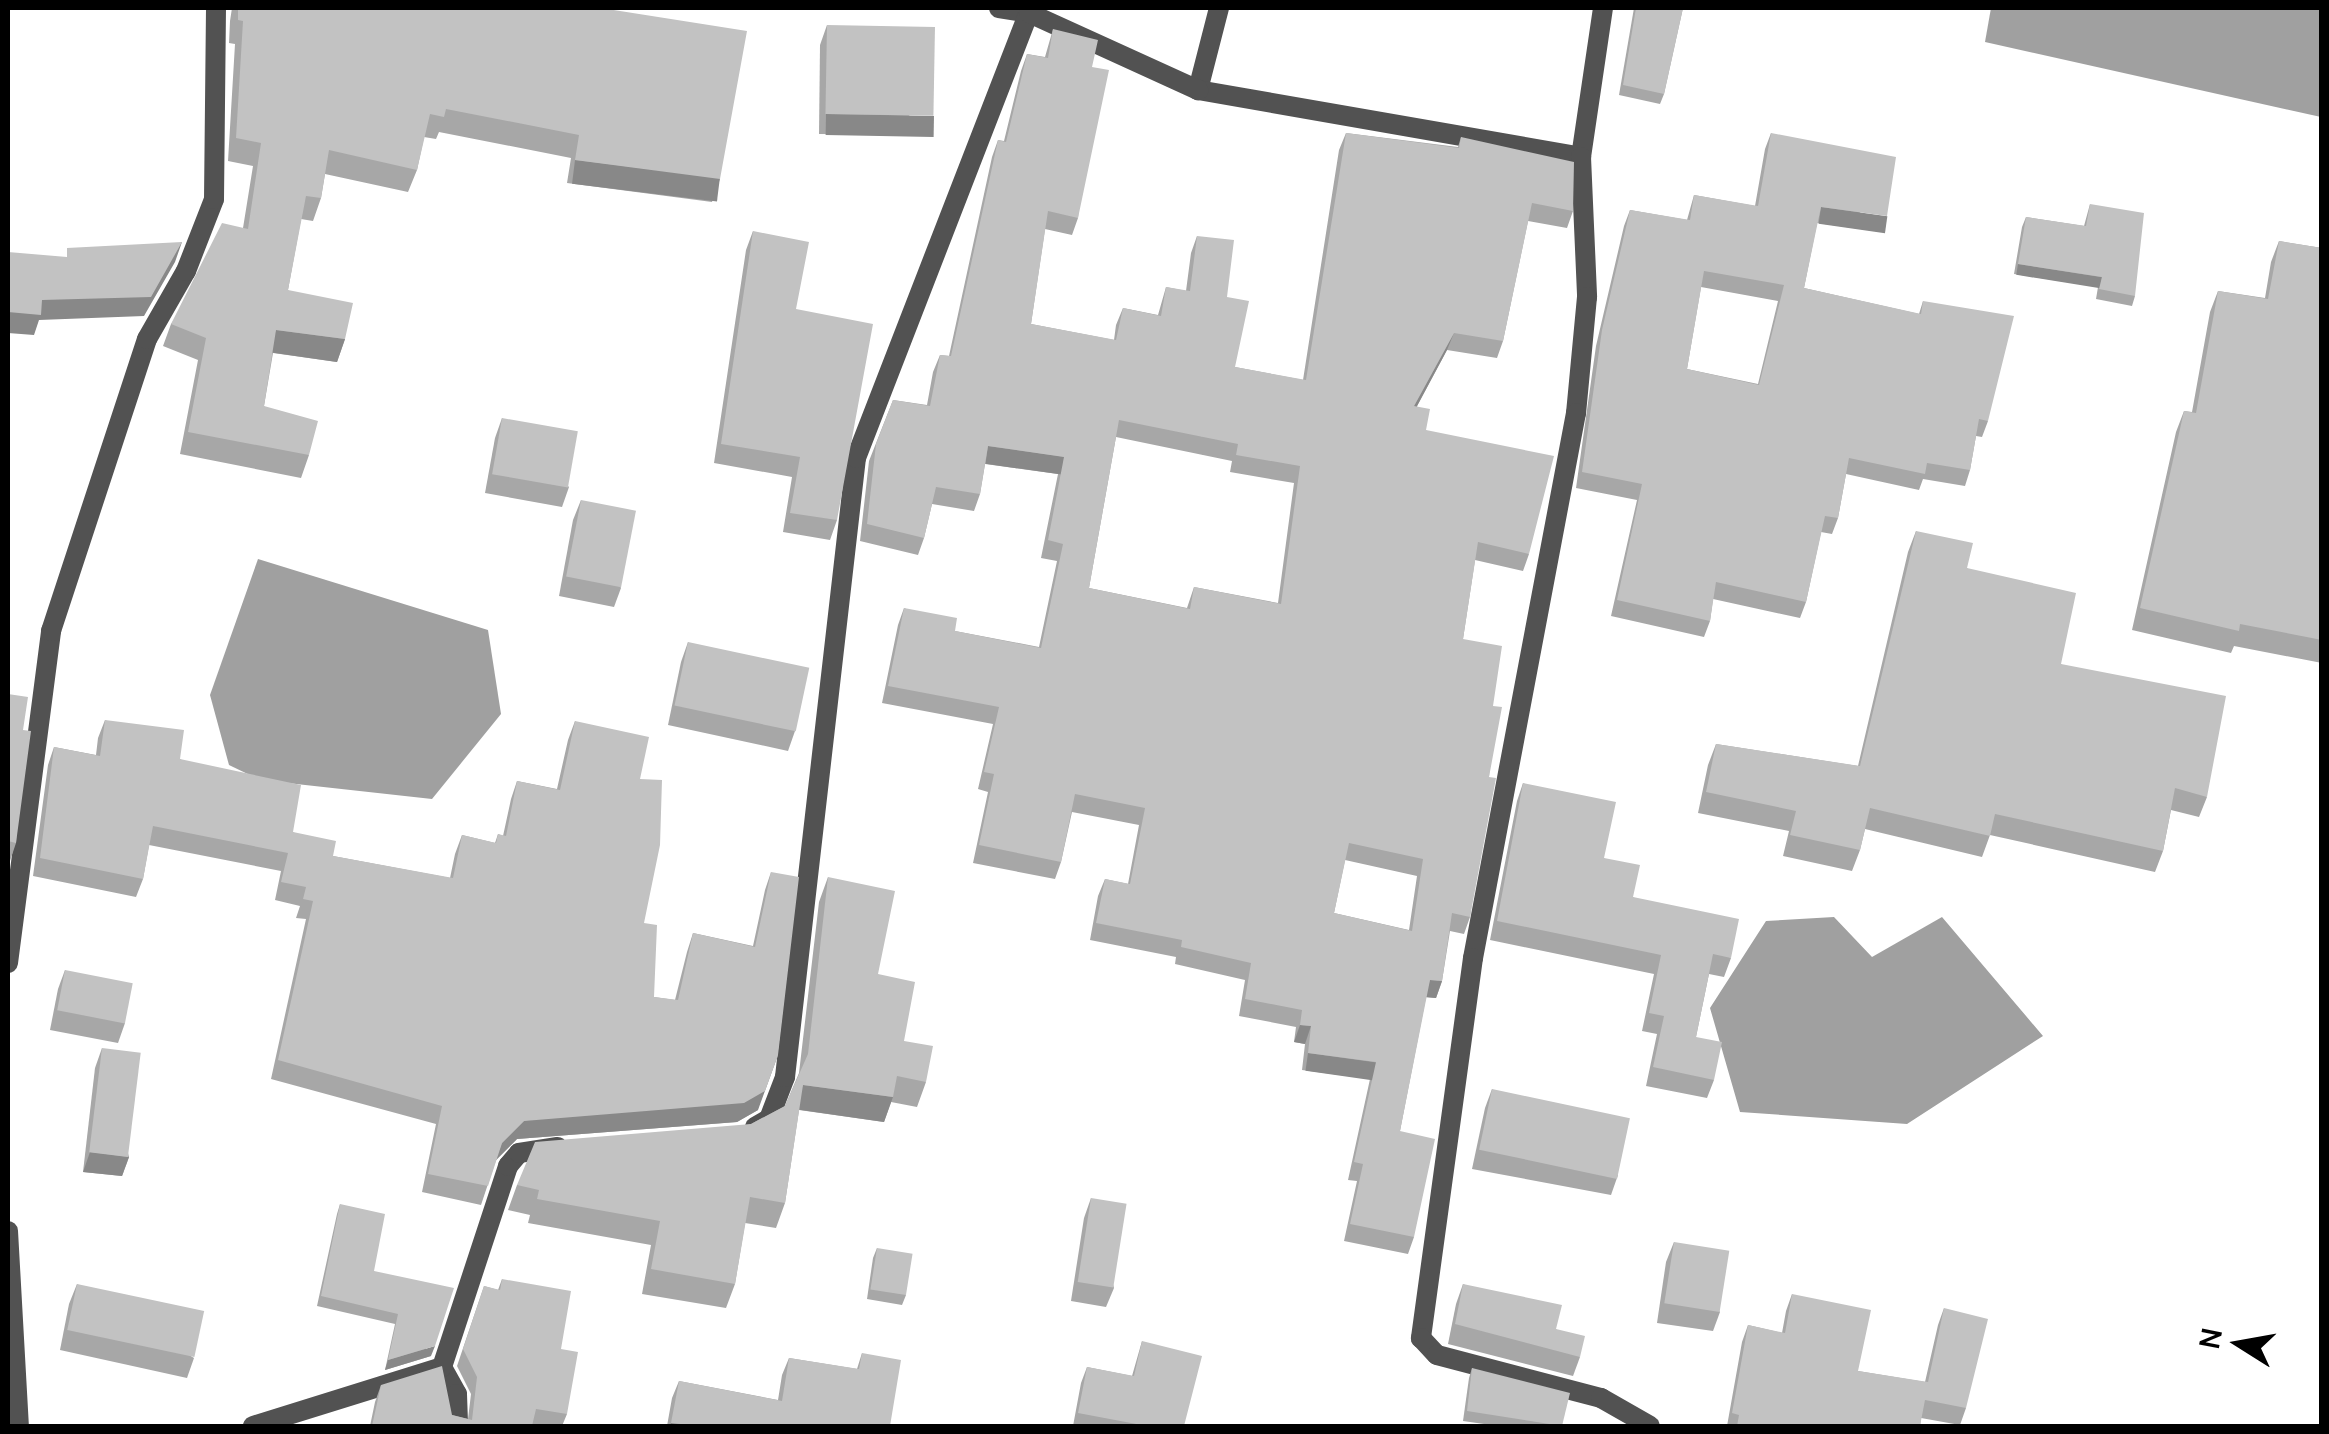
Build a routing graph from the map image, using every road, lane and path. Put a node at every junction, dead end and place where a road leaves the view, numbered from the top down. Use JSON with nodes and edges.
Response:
{"nodes":[{"id":1,"x":216,"y":8,"type":"edge"},
{"id":2,"x":999,"y":8,"type":"edge"},
{"id":3,"x":1219,"y":8,"type":"edge"},
{"id":4,"x":1603,"y":8,"type":"edge"},
{"id":5,"x":1029,"y":14,"type":"junction"},
{"id":6,"x":1198,"y":90,"type":"junction"},
{"id":7,"x":1582,"y":156,"type":"junction"},
{"id":8,"x":8,"y":963,"type":"edge"},
{"id":9,"x":741,"y":1135,"type":"edge"},
{"id":10,"x":580,"y":1145,"type":"edge"},
{"id":11,"x":8,"y":1232,"type":"edge"},
{"id":12,"x":442,"y":1368,"type":"junction"},
{"id":13,"x":19,"y":1426,"type":"edge"},
{"id":14,"x":253,"y":1426,"type":"edge"},
{"id":15,"x":458,"y":1426,"type":"edge"},
{"id":16,"x":1650,"y":1426,"type":"edge"}],
"edges":[{"from":1,"to":8,"type":"street"},
{"from":2,"to":5,"type":"street"},
{"from":3,"to":6,"type":"street"},
{"from":4,"to":7,"type":"street"},
{"from":5,"to":6,"type":"street"},
{"from":5,"to":9,"type":"street"},
{"from":6,"to":7,"type":"street"},
{"from":7,"to":16,"type":"street"},
{"from":10,"to":12,"type":"street"},
{"from":11,"to":13,"type":"street"},
{"from":12,"to":14,"type":"street"},
{"from":12,"to":15,"type":"street"}]}
